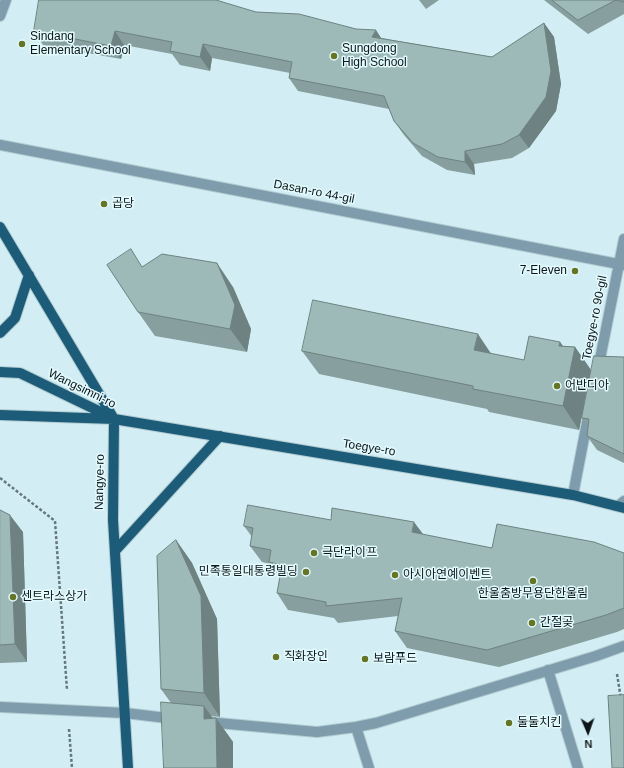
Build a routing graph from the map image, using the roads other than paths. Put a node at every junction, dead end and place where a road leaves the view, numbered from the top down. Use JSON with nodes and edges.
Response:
{"nodes":[{"id":1,"x":6,"y":0,"type":"edge"},
{"id":2,"x":0,"y":16,"type":"edge"},
{"id":3,"x":0,"y":145,"type":"edge"},
{"id":4,"x":0,"y":227,"type":"edge"},
{"id":5,"x":624,"y":239,"type":"edge"},
{"id":6,"x":621,"y":265,"type":"edge"},
{"id":7,"x":29,"y":276,"type":"junction"},
{"id":8,"x":0,"y":334,"type":"edge"},
{"id":9,"x":0,"y":372,"type":"edge"},
{"id":10,"x":596,"y":381,"type":"edge"},
{"id":11,"x":591,"y":405,"type":"edge"},
{"id":12,"x":0,"y":415,"type":"edge"},
{"id":13,"x":114,"y":419,"type":"junction"},
{"id":14,"x":220,"y":436,"type":"junction"},
{"id":15,"x":573,"y":495,"type":"junction"},
{"id":16,"x":622,"y":505,"type":"edge"},
{"id":17,"x":115,"y":550,"type":"junction"},
{"id":18,"x":624,"y":646,"type":"edge"},
{"id":19,"x":548,"y":670,"type":"junction"},
{"id":20,"x":0,"y":707,"type":"edge"},
{"id":21,"x":125,"y":713,"type":"junction"},
{"id":22,"x":184,"y":720,"type":"edge"},
{"id":23,"x":200,"y":721,"type":"edge"},
{"id":24,"x":356,"y":727,"type":"junction"},
{"id":25,"x":128,"y":768,"type":"edge"},
{"id":26,"x":369,"y":768,"type":"edge"},
{"id":27,"x":578,"y":768,"type":"edge"}],
"edges":[{"from":1,"to":2,"type":"street"},
{"from":3,"to":6,"type":"street","name":"Dasan-ro 44-gil"},
{"from":4,"to":7,"type":"main road"},
{"from":5,"to":6,"type":"street","name":"Toegye-ro 90-gil"},
{"from":6,"to":10,"type":"street","name":"Toegye-ro 90-gil"},
{"from":7,"to":8,"type":"main road"},
{"from":7,"to":13,"type":"main road"},
{"from":9,"to":13,"type":"main road","name":"Wangsimni-ro"},
{"from":11,"to":15,"type":"street"},
{"from":12,"to":13,"type":"main road","name":"Wangsimni-ro"},
{"from":13,"to":14,"type":"main road","name":"Toegye-ro"},
{"from":13,"to":17,"type":"main road","name":"Nangye-ro"},
{"from":14,"to":15,"type":"main road","name":"Toegye-ro"},
{"from":14,"to":17,"type":"main road"},
{"from":15,"to":16,"type":"main road","name":"Toegye-ro"},
{"from":17,"to":21,"type":"main road","name":"Nangye-ro"},
{"from":18,"to":19,"type":"street"},
{"from":19,"to":24,"type":"street"},
{"from":19,"to":27,"type":"street"},
{"from":20,"to":21,"type":"street"},
{"from":21,"to":22,"type":"street"},
{"from":21,"to":25,"type":"main road","name":"Nangye-ro"},
{"from":23,"to":24,"type":"street"},
{"from":24,"to":26,"type":"street"}]}
